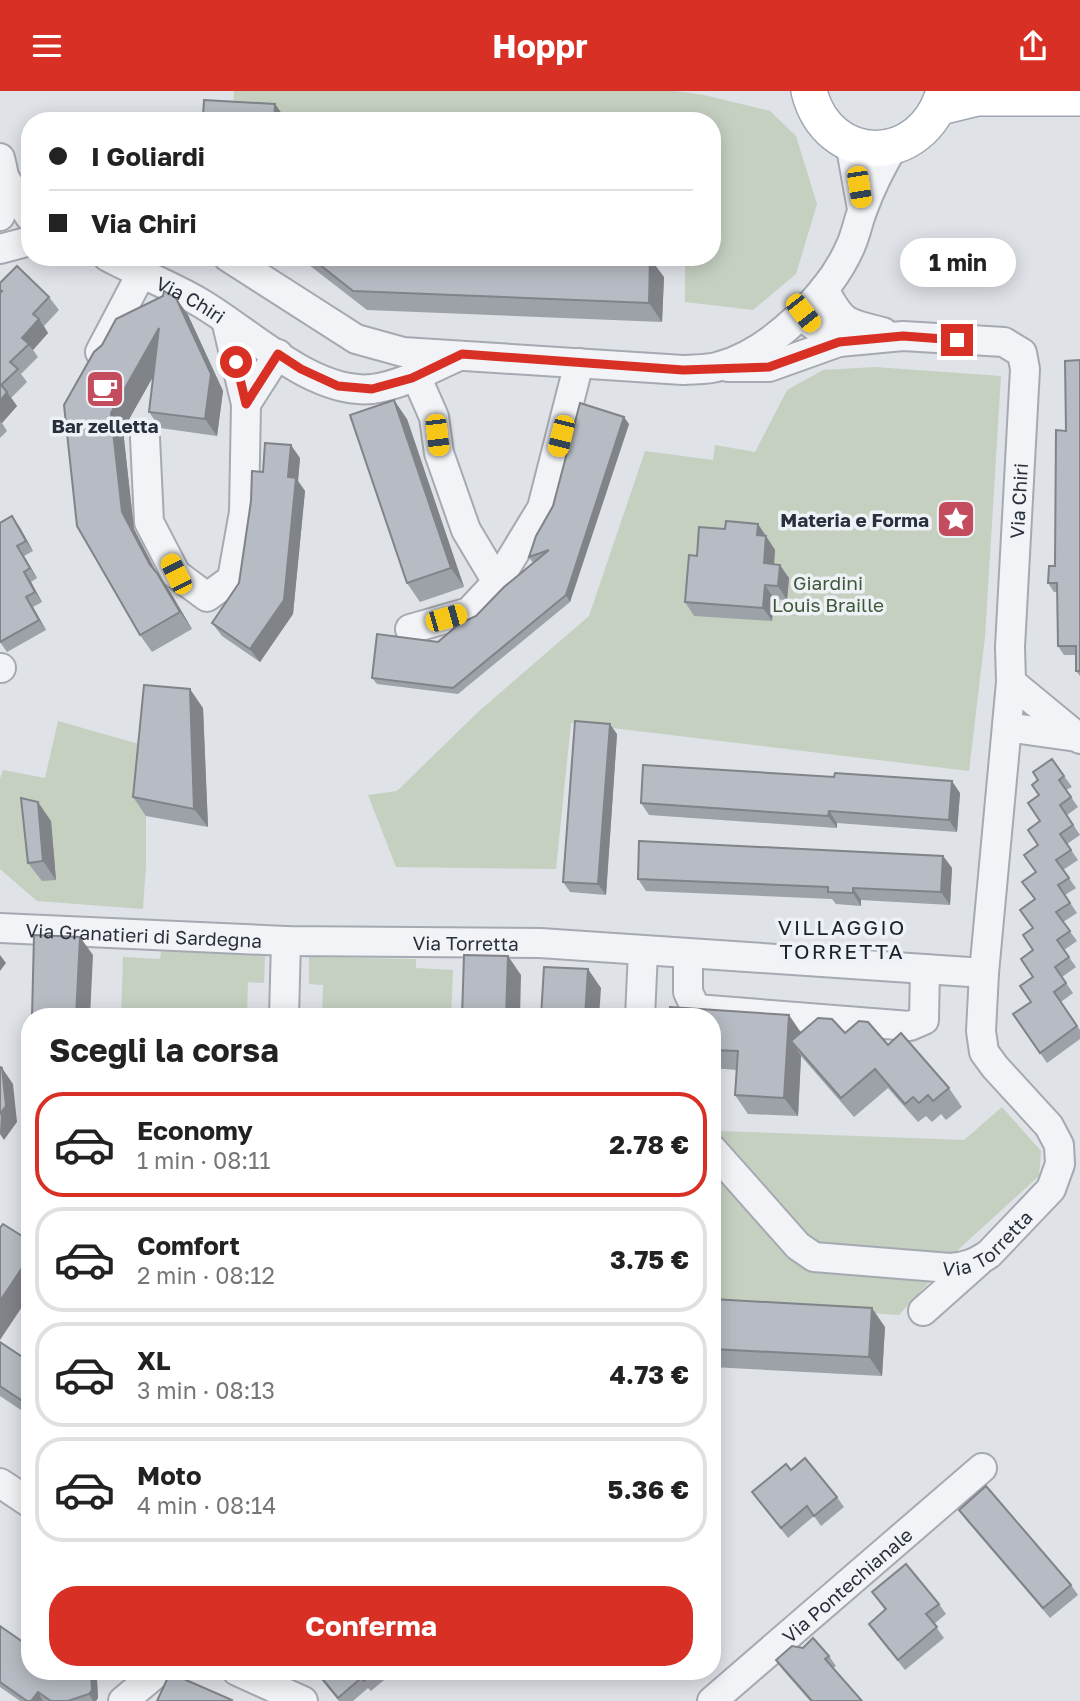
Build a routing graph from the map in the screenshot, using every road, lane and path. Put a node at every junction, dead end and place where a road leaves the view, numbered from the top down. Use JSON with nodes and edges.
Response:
{"nodes":[{"id":1,"x":808,"y":91,"type":"edge"},
{"id":2,"x":1063,"y":95,"type":"edge"},
{"id":3,"x":942,"y":99,"type":"edge"},
{"id":4,"x":850,"y":143,"type":"junction"},
{"id":5,"x":893,"y":147,"type":"junction"},
{"id":6,"x":3,"y":169,"type":"edge"},
{"id":7,"x":21,"y":201,"type":"edge"},
{"id":8,"x":862,"y":210,"type":"junction"},
{"id":9,"x":0,"y":216,"type":"edge"},
{"id":10,"x":21,"y":243,"type":"edge"},
{"id":11,"x":0,"y":249,"type":"edge"},
{"id":12,"x":125,"y":266,"type":"edge"},
{"id":13,"x":242,"y":266,"type":"edge"},
{"id":14,"x":141,"y":274,"type":"junction"},
{"id":15,"x":824,"y":289,"type":"junction"},
{"id":16,"x":803,"y":313,"type":"junction"},
{"id":17,"x":226,"y":320,"type":"junction"},
{"id":18,"x":903,"y":336,"type":"junction"},
{"id":19,"x":839,"y":342,"type":"junction"},
{"id":20,"x":99,"y":354,"type":"edge"},
{"id":21,"x":278,"y":354,"type":"junction"},
{"id":22,"x":462,"y":354,"type":"junction"},
{"id":23,"x":579,"y":363,"type":"junction"},
{"id":24,"x":718,"y":367,"type":"junction"},
{"id":25,"x":416,"y":376,"type":"junction"},
{"id":26,"x":246,"y":404,"type":"junction"},
{"id":27,"x":145,"y":438,"type":"dead end"},
{"id":28,"x":497,"y":582,"type":"junction"},
{"id":29,"x":410,"y":629,"type":"dead end"},
{"id":30,"x":1011,"y":682,"type":"junction"},
{"id":31,"x":1007,"y":727,"type":"junction"},
{"id":32,"x":1080,"y":738,"type":"edge"},
{"id":33,"x":0,"y":928,"type":"edge"},
{"id":34,"x":286,"y":941,"type":"junction"},
{"id":35,"x":643,"y":951,"type":"junction"},
{"id":36,"x":688,"y":954,"type":"junction"},
{"id":37,"x":925,"y":969,"type":"junction"},
{"id":38,"x":984,"y":973,"type":"junction"},
{"id":39,"x":284,"y":1008,"type":"edge"},
{"id":40,"x":640,"y":1008,"type":"edge"},
{"id":41,"x":696,"y":1008,"type":"edge"},
{"id":42,"x":721,"y":1011,"type":"edge"},
{"id":43,"x":721,"y":1159,"type":"edge"},
{"id":44,"x":978,"y":1262,"type":"junction"},
{"id":45,"x":923,"y":1311,"type":"dead end"},
{"id":46,"x":982,"y":1468,"type":"dead end"},
{"id":47,"x":0,"y":1483,"type":"edge"},
{"id":48,"x":21,"y":1497,"type":"edge"},
{"id":49,"x":148,"y":1680,"type":"edge"},
{"id":50,"x":257,"y":1680,"type":"edge"},
{"id":51,"x":124,"y":1701,"type":"edge"},
{"id":52,"x":303,"y":1701,"type":"edge"},
{"id":53,"x":712,"y":1701,"type":"edge"}],
"edges":[{"from":1,"to":4,"type":"main road"},
{"from":2,"to":3,"type":"main road"},
{"from":3,"to":5,"type":"main road"},
{"from":4,"to":5,"type":"main road"},
{"from":4,"to":8,"type":"street","name":"Via Chiri"},
{"from":5,"to":8,"type":"street","name":"Via Chiri"},
{"from":6,"to":7,"type":"street"},
{"from":6,"to":9,"type":"street"},
{"from":8,"to":15,"type":"street","name":"Via Chiri"},
{"from":10,"to":11,"type":"street"},
{"from":12,"to":14,"type":"street","name":"Via Chiri"},
{"from":13,"to":22,"type":"street","name":"Via Chiri"},
{"from":14,"to":17,"type":"street","name":"Via Chiri"},
{"from":14,"to":20,"type":"street"},
{"from":15,"to":16,"type":"street","name":"Via Chiri"},
{"from":15,"to":18,"type":"street","name":"Via Chiri"},
{"from":16,"to":19,"type":"street"},
{"from":16,"to":24,"type":"street","name":"Via Chiri"},
{"from":17,"to":21,"type":"street","name":"Via Chiri"},
{"from":17,"to":26,"type":"street"},
{"from":18,"to":19,"type":"street","name":"Via Chiri"},
{"from":18,"to":30,"type":"street","name":"Via Chiri"},
{"from":19,"to":24,"type":"street","name":"Via Chiri"},
{"from":21,"to":25,"type":"street","name":"Via Chiri"},
{"from":21,"to":26,"type":"street"},
{"from":22,"to":23,"type":"street","name":"Via Chiri"},
{"from":22,"to":25,"type":"street","name":"Via Chiri"},
{"from":23,"to":24,"type":"street","name":"Via Chiri"},
{"from":23,"to":28,"type":"street"},
{"from":25,"to":28,"type":"street"},
{"from":26,"to":27,"type":"street"},
{"from":28,"to":29,"type":"street"},
{"from":30,"to":31,"type":"street","name":"Via Torretta"},
{"from":30,"to":32,"type":"street"},
{"from":31,"to":32,"type":"street"},
{"from":31,"to":38,"type":"street","name":"Via Torretta"},
{"from":33,"to":34,"type":"street","name":"Via Granatieri di Sardegna"},
{"from":34,"to":35,"type":"street","name":"Via Torretta"},
{"from":34,"to":39,"type":"street"},
{"from":35,"to":36,"type":"street","name":"Via Torretta"},
{"from":35,"to":40,"type":"street"},
{"from":36,"to":37,"type":"street","name":"Via Torretta"},
{"from":36,"to":41,"type":"street"},
{"from":37,"to":38,"type":"street","name":"Via Torretta"},
{"from":37,"to":42,"type":"street"},
{"from":38,"to":44,"type":"street","name":"Via Torretta"},
{"from":43,"to":44,"type":"street","name":"Via Torretta"},
{"from":44,"to":45,"type":"street"},
{"from":46,"to":53,"type":"street","name":"Via Pontechianale"},
{"from":47,"to":48,"type":"street"},
{"from":49,"to":51,"type":"street"},
{"from":50,"to":52,"type":"street"}]}
